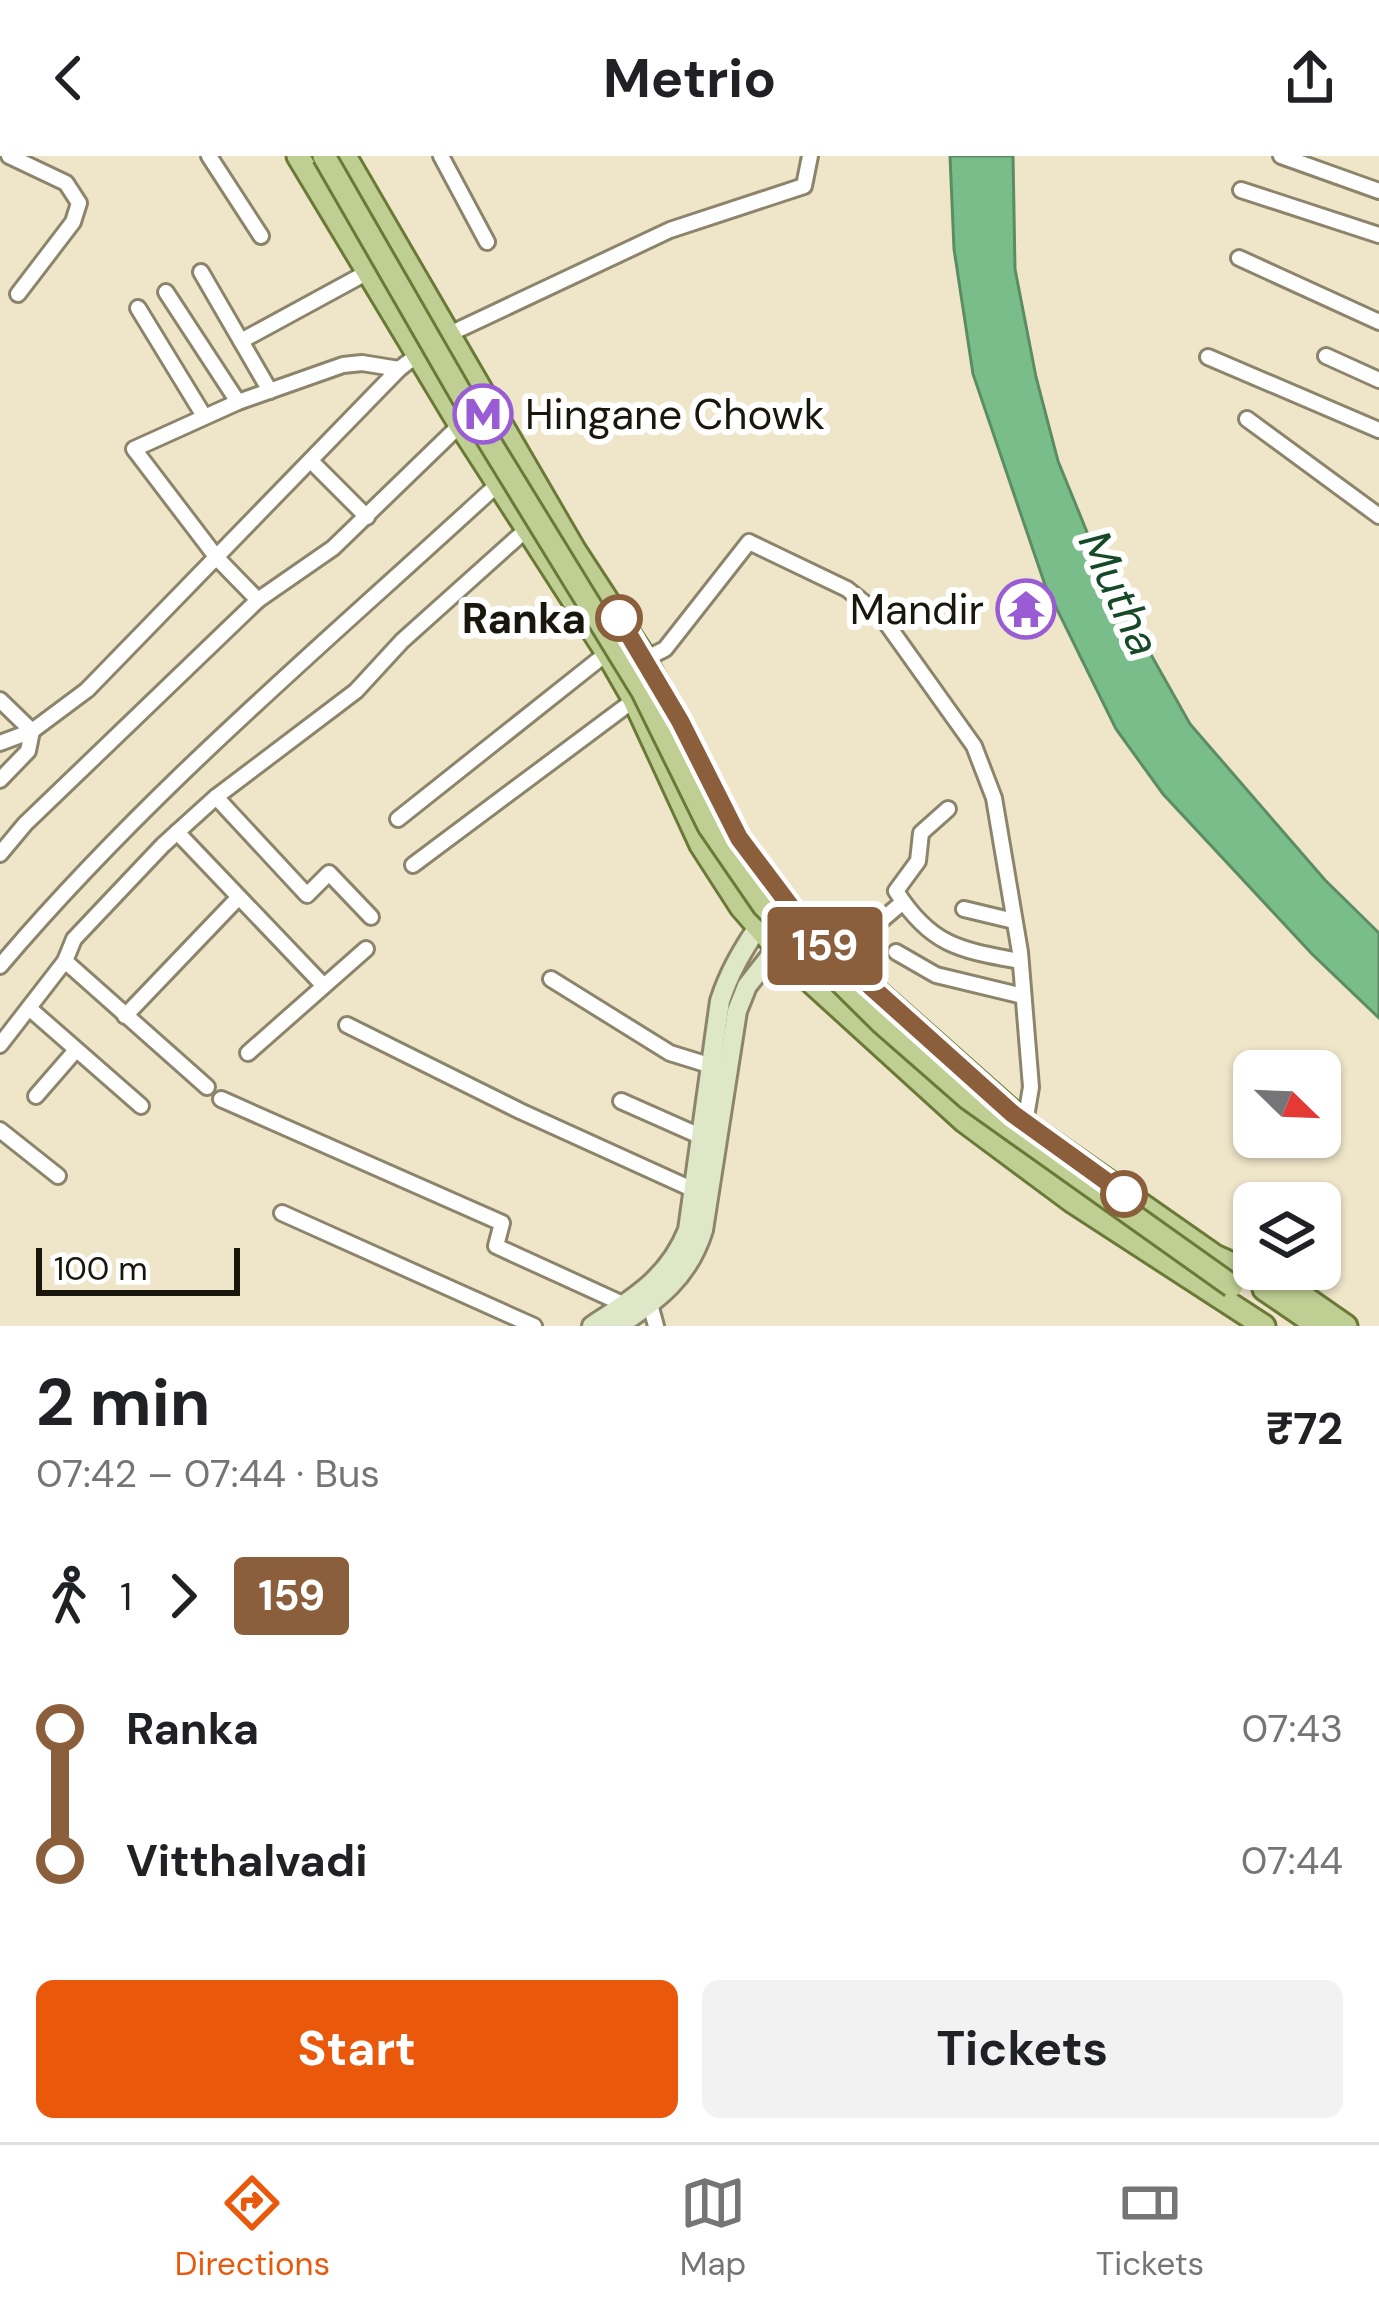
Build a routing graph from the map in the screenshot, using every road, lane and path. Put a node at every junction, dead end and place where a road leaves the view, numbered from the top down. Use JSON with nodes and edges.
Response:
{"nodes":[{"id":1,"x":9,"y":156,"type":"edge"},
{"id":2,"x":209,"y":156,"type":"edge"},
{"id":3,"x":298,"y":156,"type":"edge"},
{"id":4,"x":328,"y":156,"type":"edge"},
{"id":5,"x":345,"y":156,"type":"edge"},
{"id":6,"x":441,"y":156,"type":"edge"},
{"id":7,"x":810,"y":156,"type":"edge"},
{"id":8,"x":1281,"y":156,"type":"edge"},
{"id":9,"x":1241,"y":190,"type":"dead end"},
{"id":10,"x":1379,"y":191,"type":"edge"},
{"id":11,"x":1379,"y":235,"type":"edge"},
{"id":12,"x":261,"y":236,"type":"dead end"},
{"id":13,"x":487,"y":242,"type":"dead end"},
{"id":14,"x":1239,"y":258,"type":"dead end"},
{"id":15,"x":201,"y":272,"type":"dead end"},
{"id":16,"x":367,"y":272,"type":"junction"},
{"id":17,"x":166,"y":292,"type":"dead end"},
{"id":18,"x":18,"y":294,"type":"dead end"},
{"id":19,"x":138,"y":308,"type":"dead end"},
{"id":20,"x":1379,"y":322,"type":"edge"},
{"id":21,"x":448,"y":333,"type":"junction"},
{"id":22,"x":241,"y":341,"type":"junction"},
{"id":23,"x":1326,"y":356,"type":"dead end"},
{"id":24,"x":1208,"y":357,"type":"dead end"},
{"id":25,"x":408,"y":362,"type":"junction"},
{"id":26,"x":1379,"y":380,"type":"edge"},
{"id":27,"x":270,"y":391,"type":"junction"},
{"id":28,"x":238,"y":402,"type":"junction"},
{"id":29,"x":204,"y":416,"type":"junction"},
{"id":30,"x":1247,"y":418,"type":"dead end"},
{"id":31,"x":460,"y":425,"type":"junction"},
{"id":32,"x":1379,"y":430,"type":"edge"},
{"id":33,"x":311,"y":461,"type":"junction"},
{"id":34,"x":499,"y":483,"type":"junction"},
{"id":35,"x":1379,"y":516,"type":"edge"},
{"id":36,"x":368,"y":517,"type":"junction"},
{"id":37,"x":527,"y":528,"type":"junction"},
{"id":38,"x":217,"y":558,"type":"junction"},
{"id":39,"x":258,"y":600,"type":"junction"},
{"id":40,"x":607,"y":653,"type":"junction"},
{"id":41,"x":645,"y":658,"type":"junction"},
{"id":42,"x":0,"y":700,"type":"edge"},
{"id":43,"x":634,"y":700,"type":"junction"},
{"id":44,"x":32,"y":731,"type":"junction"},
{"id":45,"x":0,"y":743,"type":"edge"},
{"id":46,"x":0,"y":780,"type":"edge"},
{"id":47,"x":216,"y":797,"type":"junction"},
{"id":48,"x":948,"y":809,"type":"dead end"},
{"id":49,"x":398,"y":819,"type":"dead end"},
{"id":50,"x":177,"y":832,"type":"junction"},
{"id":51,"x":739,"y":838,"type":"junction"},
{"id":52,"x":0,"y":854,"type":"edge"},
{"id":53,"x":412,"y":865,"type":"dead end"},
{"id":54,"x":237,"y":898,"type":"junction"},
{"id":55,"x":903,"y":902,"type":"junction"},
{"id":56,"x":964,"y":909,"type":"dead end"},
{"id":57,"x":371,"y":917,"type":"dead end"},
{"id":58,"x":1015,"y":921,"type":"junction"},
{"id":59,"x":758,"y":927,"type":"junction"},
{"id":60,"x":809,"y":931,"type":"junction"},
{"id":61,"x":856,"y":941,"type":"dead end"},
{"id":62,"x":366,"y":949,"type":"dead end"},
{"id":63,"x":896,"y":952,"type":"dead end"},
{"id":64,"x":788,"y":960,"type":"junction"},
{"id":65,"x":65,"y":961,"type":"junction"},
{"id":66,"x":1020,"y":961,"type":"junction"},
{"id":67,"x":0,"y":966,"type":"edge"},
{"id":68,"x":551,"y":979,"type":"dead end"},
{"id":69,"x":323,"y":985,"type":"junction"},
{"id":70,"x":1023,"y":996,"type":"junction"},
{"id":71,"x":29,"y":1008,"type":"junction"},
{"id":72,"x":125,"y":1016,"type":"junction"},
{"id":73,"x":347,"y":1025,"type":"dead end"},
{"id":74,"x":0,"y":1045,"type":"edge"},
{"id":75,"x":76,"y":1050,"type":"junction"},
{"id":76,"x":248,"y":1053,"type":"dead end"},
{"id":77,"x":712,"y":1066,"type":"junction"},
{"id":78,"x":207,"y":1087,"type":"dead end"},
{"id":79,"x":35,"y":1096,"type":"dead end"},
{"id":80,"x":221,"y":1099,"type":"dead end"},
{"id":81,"x":621,"y":1102,"type":"dead end"},
{"id":82,"x":141,"y":1106,"type":"dead end"},
{"id":83,"x":1025,"y":1124,"type":"junction"},
{"id":84,"x":0,"y":1130,"type":"edge"},
{"id":85,"x":709,"y":1140,"type":"junction"},
{"id":86,"x":58,"y":1176,"type":"dead end"},
{"id":87,"x":694,"y":1190,"type":"junction"},
{"id":88,"x":282,"y":1213,"type":"dead end"},
{"id":89,"x":1215,"y":1256,"type":"junction"},
{"id":90,"x":623,"y":1304,"type":"junction"},
{"id":91,"x":650,"y":1304,"type":"junction"},
{"id":92,"x":534,"y":1326,"type":"edge"},
{"id":93,"x":592,"y":1326,"type":"edge"},
{"id":94,"x":617,"y":1326,"type":"edge"},
{"id":95,"x":656,"y":1326,"type":"edge"},
{"id":96,"x":1264,"y":1326,"type":"edge"},
{"id":97,"x":1274,"y":1326,"type":"edge"},
{"id":98,"x":1318,"y":1326,"type":"edge"},
{"id":99,"x":1346,"y":1326,"type":"edge"}],
"edges":[{"from":1,"to":18,"type":"street"},
{"from":2,"to":12,"type":"street"},
{"from":3,"to":16,"type":"main road"},
{"from":4,"to":51,"type":"main road","bridge":true},
{"from":4,"to":97,"type":"main road","bridge":true},
{"from":5,"to":21,"type":"main road"},
{"from":6,"to":13,"type":"street"},
{"from":7,"to":21,"type":"street"},
{"from":8,"to":10,"type":"street"},
{"from":9,"to":11,"type":"street"},
{"from":14,"to":20,"type":"street"},
{"from":15,"to":22,"type":"street"},
{"from":16,"to":22,"type":"street"},
{"from":16,"to":25,"type":"main road"},
{"from":17,"to":28,"type":"street"},
{"from":19,"to":29,"type":"street"},
{"from":21,"to":25,"type":"street"},
{"from":21,"to":41,"type":"main road"},
{"from":22,"to":27,"type":"street"},
{"from":23,"to":26,"type":"street"},
{"from":24,"to":32,"type":"street"},
{"from":25,"to":27,"type":"street"},
{"from":25,"to":31,"type":"main road"},
{"from":25,"to":33,"type":"street"},
{"from":27,"to":28,"type":"street"},
{"from":28,"to":29,"type":"street"},
{"from":29,"to":38,"type":"street"},
{"from":30,"to":35,"type":"street"},
{"from":31,"to":34,"type":"main road"},
{"from":31,"to":36,"type":"street"},
{"from":33,"to":36,"type":"street"},
{"from":33,"to":38,"type":"street"},
{"from":34,"to":37,"type":"main road"},
{"from":34,"to":67,"type":"street"},
{"from":36,"to":39,"type":"street"},
{"from":37,"to":40,"type":"main road"},
{"from":37,"to":47,"type":"street"},
{"from":38,"to":39,"type":"street"},
{"from":38,"to":44,"type":"street"},
{"from":39,"to":52,"type":"street"},
{"from":40,"to":43,"type":"main road"},
{"from":40,"to":49,"type":"street"},
{"from":41,"to":51,"type":"main road"},
{"from":41,"to":58,"type":"street"},
{"from":42,"to":44,"type":"street"},
{"from":43,"to":53,"type":"street"},
{"from":43,"to":59,"type":"main road"},
{"from":44,"to":45,"type":"street"},
{"from":44,"to":46,"type":"street"},
{"from":47,"to":50,"type":"street"},
{"from":47,"to":57,"type":"street"},
{"from":48,"to":55,"type":"street"},
{"from":50,"to":54,"type":"street"},
{"from":50,"to":65,"type":"street"},
{"from":51,"to":60,"type":"main road"},
{"from":54,"to":69,"type":"street"},
{"from":54,"to":72,"type":"street"},
{"from":55,"to":61,"type":"street"},
{"from":55,"to":66,"type":"street"},
{"from":56,"to":58,"type":"street"},
{"from":58,"to":66,"type":"street"},
{"from":59,"to":60,"type":"street"},
{"from":59,"to":64,"type":"main road"},
{"from":59,"to":77,"type":"street"},
{"from":60,"to":83,"type":"main road"},
{"from":62,"to":69,"type":"street"},
{"from":63,"to":70,"type":"street"},
{"from":64,"to":85,"type":"street"},
{"from":64,"to":96,"type":"main road"},
{"from":65,"to":71,"type":"street"},
{"from":65,"to":72,"type":"street"},
{"from":66,"to":70,"type":"street"},
{"from":68,"to":77,"type":"street"},
{"from":69,"to":76,"type":"street"},
{"from":70,"to":83,"type":"street"},
{"from":71,"to":74,"type":"street"},
{"from":71,"to":75,"type":"street"},
{"from":72,"to":78,"type":"street"},
{"from":73,"to":87,"type":"street"},
{"from":75,"to":79,"type":"street"},
{"from":75,"to":82,"type":"street"},
{"from":77,"to":85,"type":"street"},
{"from":80,"to":90,"type":"street"},
{"from":81,"to":85,"type":"street"},
{"from":83,"to":89,"type":"main road"},
{"from":84,"to":86,"type":"street"},
{"from":85,"to":87,"type":"street"},
{"from":85,"to":91,"type":"street"},
{"from":87,"to":90,"type":"street"},
{"from":88,"to":92,"type":"street"},
{"from":89,"to":98,"type":"main road"},
{"from":89,"to":99,"type":"main road"},
{"from":90,"to":93,"type":"street"},
{"from":91,"to":94,"type":"street"},
{"from":91,"to":95,"type":"street"}]}
